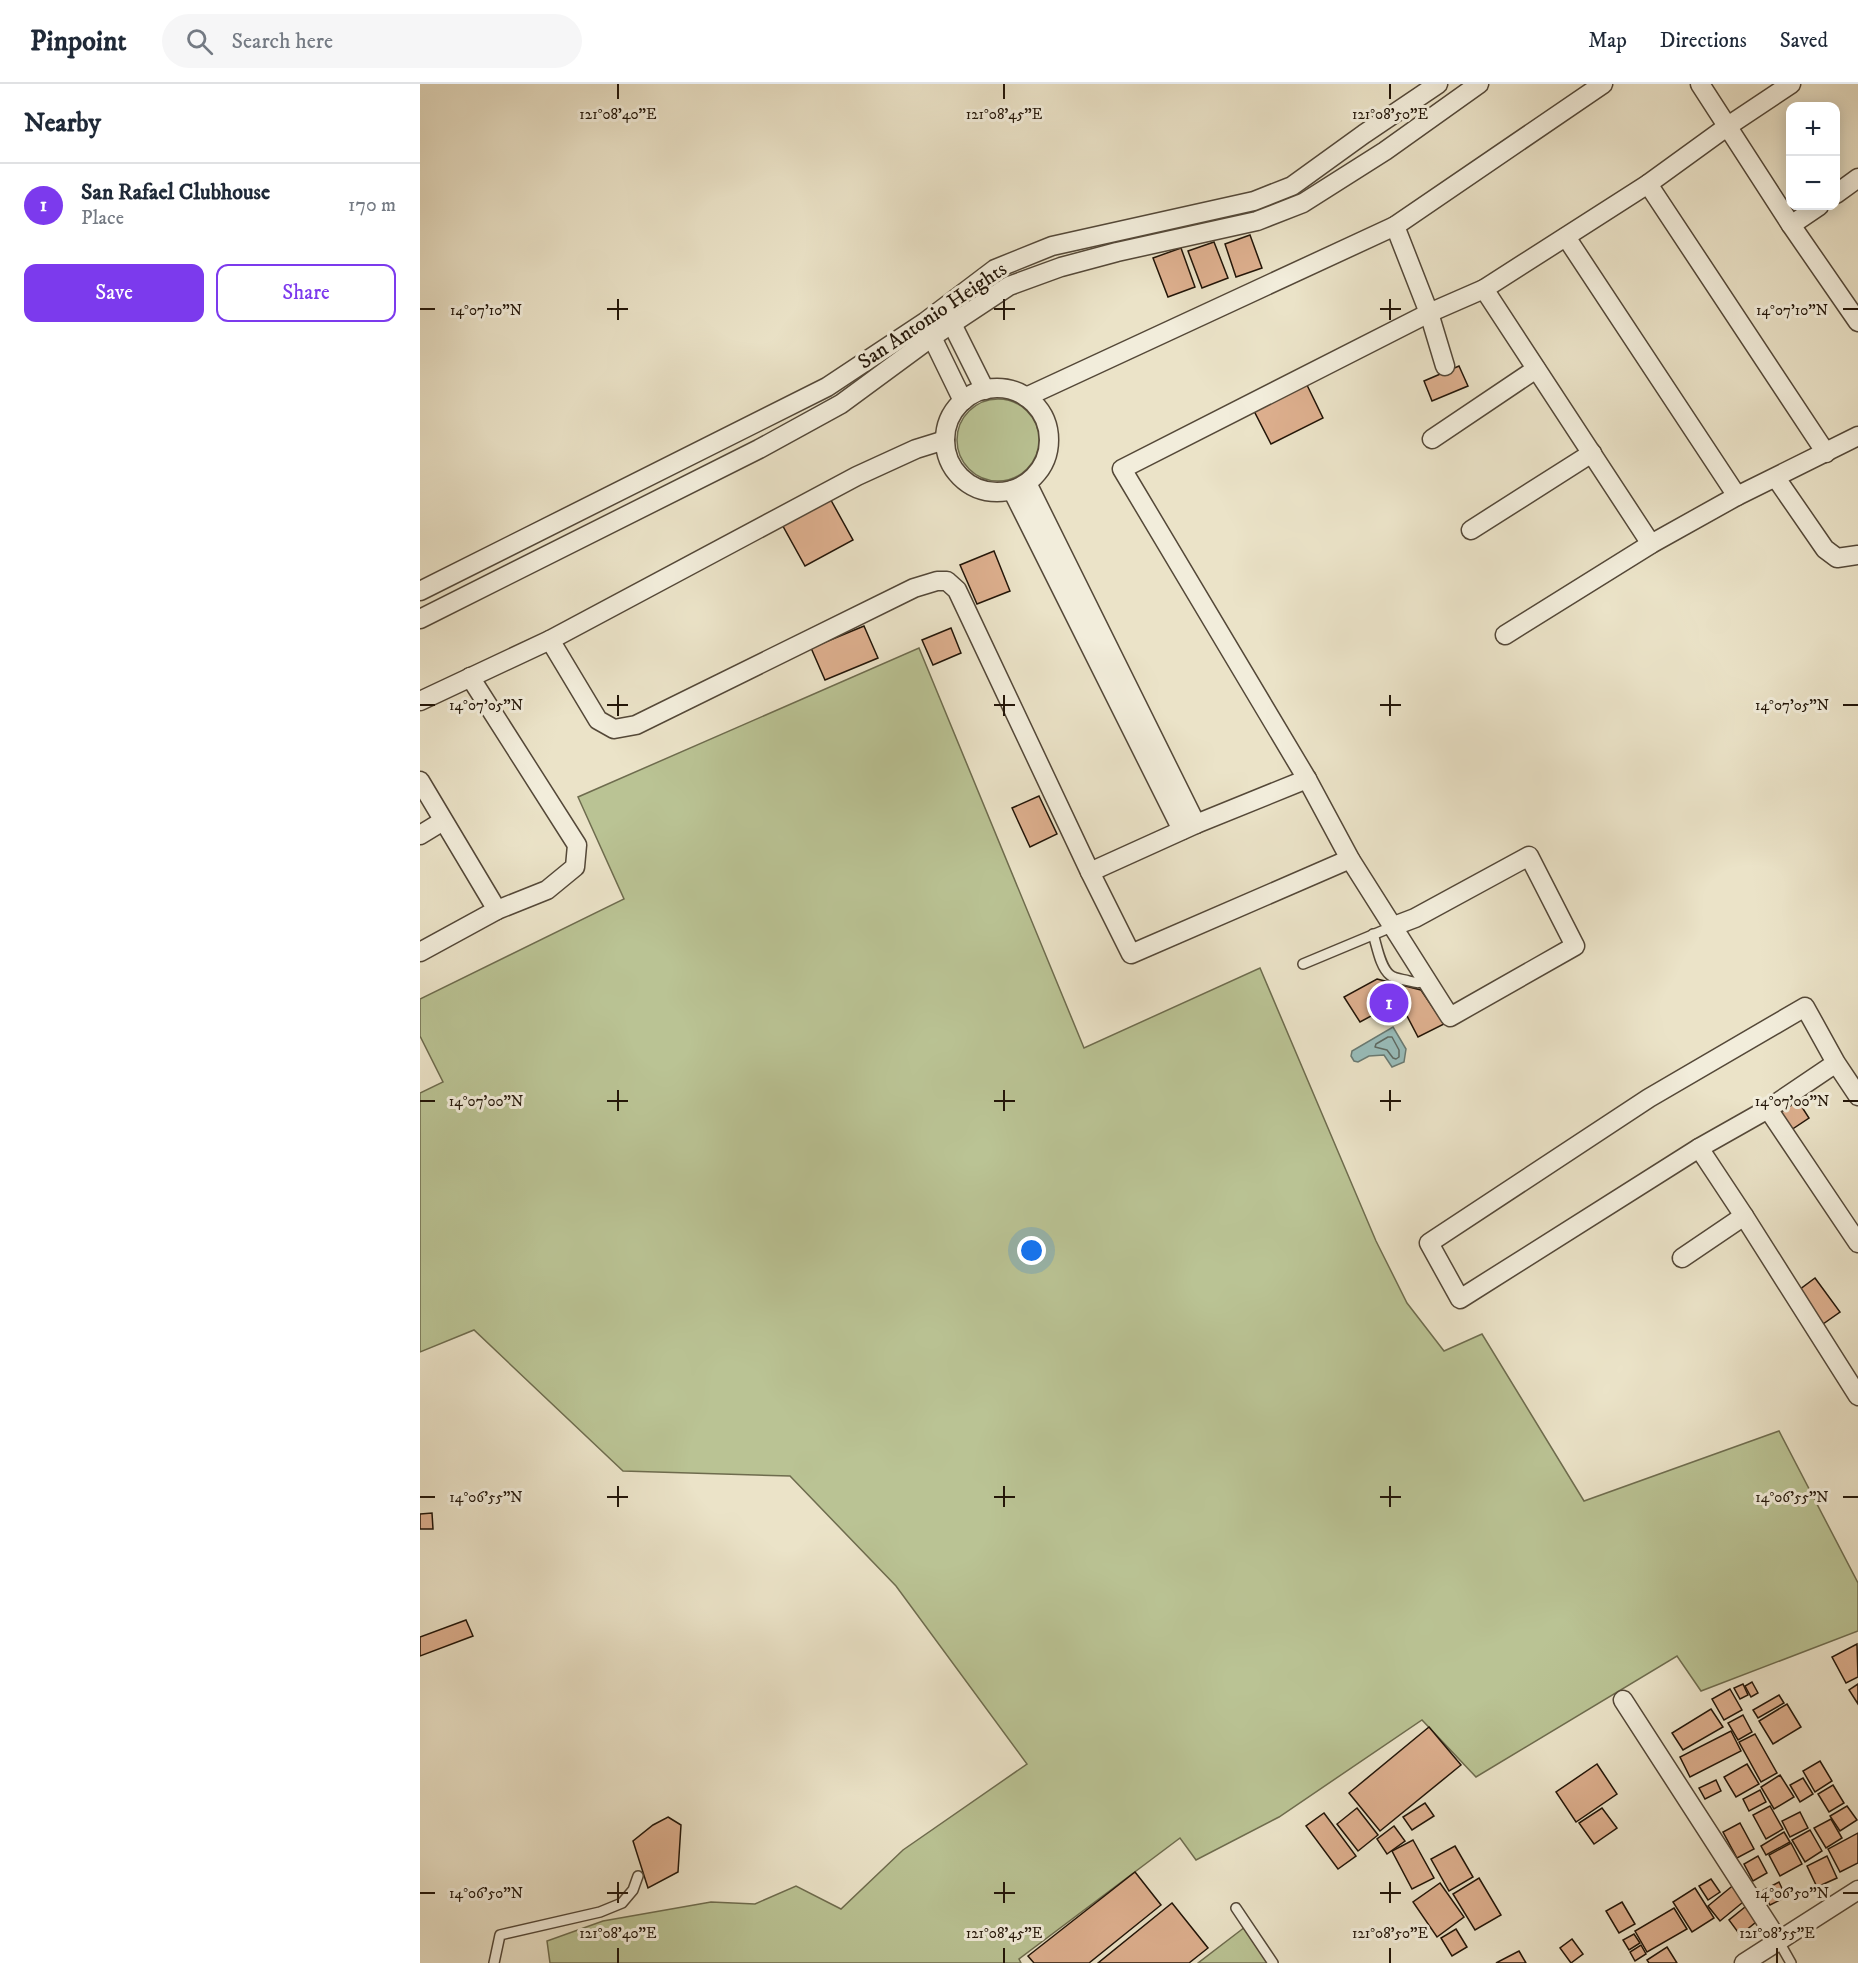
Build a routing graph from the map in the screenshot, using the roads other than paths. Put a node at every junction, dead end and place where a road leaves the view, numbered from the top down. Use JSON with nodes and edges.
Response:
{"nodes":[{"id":1,"x":1438,"y":84,"type":"edge"},
{"id":2,"x":1479,"y":84,"type":"edge"},
{"id":3,"x":1603,"y":84,"type":"edge"},
{"id":4,"x":1700,"y":84,"type":"edge"},
{"id":5,"x":1791,"y":84,"type":"edge"},
{"id":6,"x":1728,"y":126,"type":"junction"},
{"id":7,"x":1858,"y":178,"type":"edge"},
{"id":8,"x":1648,"y":184,"type":"junction"},
{"id":9,"x":1840,"y":191,"type":"edge"},
{"id":10,"x":1813,"y":210,"type":"edge"},
{"id":11,"x":1791,"y":225,"type":"junction"},
{"id":12,"x":1395,"y":226,"type":"junction"},
{"id":13,"x":1566,"y":237,"type":"junction"},
{"id":14,"x":1484,"y":289,"type":"junction"},
{"id":15,"x":944,"y":306,"type":"junction"},
{"id":16,"x":1429,"y":314,"type":"junction"},
{"id":17,"x":1858,"y":322,"type":"edge"},
{"id":18,"x":952,"y":324,"type":"junction"},
{"id":19,"x":928,"y":330,"type":"junction"},
{"id":20,"x":1446,"y":366,"type":"dead end"},
{"id":21,"x":1536,"y":369,"type":"junction"},
{"id":22,"x":985,"y":390,"type":"junction"},
{"id":23,"x":1026,"y":397,"type":"junction"},
{"id":24,"x":963,"y":401,"type":"junction"},
{"id":25,"x":1858,"y":436,"type":"edge"},
{"id":26,"x":945,"y":440,"type":"junction"},
{"id":27,"x":1432,"y":440,"type":"dead end"},
{"id":28,"x":1592,"y":453,"type":"junction"},
{"id":29,"x":1826,"y":453,"type":"junction"},
{"id":30,"x":1776,"y":478,"type":"junction"},
{"id":31,"x":1019,"y":486,"type":"junction"},
{"id":32,"x":1737,"y":496,"type":"junction"},
{"id":33,"x":1471,"y":530,"type":"dead end"},
{"id":34,"x":1651,"y":544,"type":"junction"},
{"id":35,"x":1858,"y":555,"type":"edge"},
{"id":36,"x":420,"y":591,"type":"edge"},
{"id":37,"x":420,"y":619,"type":"edge"},
{"id":38,"x":1505,"y":635,"type":"dead end"},
{"id":39,"x":550,"y":640,"type":"junction"},
{"id":40,"x":470,"y":677,"type":"junction"},
{"id":41,"x":420,"y":701,"type":"edge"},
{"id":42,"x":1307,"y":779,"type":"junction"},
{"id":43,"x":420,"y":781,"type":"edge"},
{"id":44,"x":443,"y":821,"type":"junction"},
{"id":45,"x":1189,"y":827,"type":"junction"},
{"id":46,"x":420,"y":834,"type":"edge"},
{"id":47,"x":1350,"y":859,"type":"junction"},
{"id":48,"x":1090,"y":872,"type":"junction"},
{"id":49,"x":497,"y":910,"type":"junction"},
{"id":50,"x":1394,"y":926,"type":"junction"},
{"id":51,"x":1373,"y":934,"type":"junction"},
{"id":52,"x":421,"y":950,"type":"edge"},
{"id":53,"x":1303,"y":964,"type":"dead end"},
{"id":54,"x":1428,"y":979,"type":"junction"},
{"id":55,"x":1836,"y":1063,"type":"junction"},
{"id":56,"x":1858,"y":1096,"type":"edge"},
{"id":57,"x":1768,"y":1109,"type":"junction"},
{"id":58,"x":1699,"y":1148,"type":"junction"},
{"id":59,"x":1744,"y":1216,"type":"junction"},
{"id":60,"x":1858,"y":1243,"type":"edge"},
{"id":61,"x":1682,"y":1258,"type":"dead end"},
{"id":62,"x":1858,"y":1396,"type":"edge"},
{"id":63,"x":1623,"y":1700,"type":"dead end"},
{"id":64,"x":638,"y":1876,"type":"dead end"},
{"id":65,"x":1858,"y":1890,"type":"edge"},
{"id":66,"x":1236,"y":1908,"type":"dead end"},
{"id":67,"x":1778,"y":1941,"type":"junction"},
{"id":68,"x":494,"y":1963,"type":"edge"},
{"id":69,"x":1273,"y":1963,"type":"edge"},
{"id":70,"x":1744,"y":1963,"type":"edge"},
{"id":71,"x":1791,"y":1963,"type":"edge"}],
"edges":[{"from":1,"to":15,"type":"street","name":"San Antonio Heights"},
{"from":2,"to":18,"type":"street","name":"San Antonio Heights"},
{"from":3,"to":12,"type":"street"},
{"from":4,"to":6,"type":"street"},
{"from":5,"to":6,"type":"street"},
{"from":6,"to":8,"type":"street"},
{"from":6,"to":11,"type":"street"},
{"from":7,"to":9,"type":"street"},
{"from":8,"to":13,"type":"street"},
{"from":8,"to":29,"type":"street"},
{"from":10,"to":11,"type":"street"},
{"from":11,"to":17,"type":"street"},
{"from":12,"to":16,"type":"street"},
{"from":12,"to":23,"type":"street"},
{"from":13,"to":14,"type":"street"},
{"from":13,"to":32,"type":"street"},
{"from":14,"to":16,"type":"street"},
{"from":14,"to":21,"type":"street"},
{"from":15,"to":18,"type":"street"},
{"from":15,"to":19,"type":"street","name":"San Antonio Heights"},
{"from":16,"to":20,"type":"street"},
{"from":16,"to":42,"type":"street"},
{"from":18,"to":19,"type":"street","name":"San Antonio Heights"},
{"from":18,"to":22,"type":"street"},
{"from":19,"to":24,"type":"street"},
{"from":19,"to":36,"type":"street","name":"San Antonio Heights"},
{"from":19,"to":37,"type":"street","name":"San Antonio Heights"},
{"from":21,"to":27,"type":"street"},
{"from":21,"to":28,"type":"street"},
{"from":22,"to":23,"type":"street"},
{"from":22,"to":24,"type":"street"},
{"from":23,"to":31,"type":"street"},
{"from":24,"to":26,"type":"street"},
{"from":25,"to":29,"type":"street"},
{"from":26,"to":31,"type":"street"},
{"from":26,"to":39,"type":"street"},
{"from":28,"to":33,"type":"street"},
{"from":28,"to":34,"type":"street"},
{"from":29,"to":30,"type":"street"},
{"from":30,"to":32,"type":"street"},
{"from":30,"to":35,"type":"street"},
{"from":31,"to":45,"type":"street"},
{"from":32,"to":34,"type":"street"},
{"from":34,"to":38,"type":"street"},
{"from":39,"to":40,"type":"street"},
{"from":39,"to":48,"type":"street"},
{"from":40,"to":41,"type":"street"},
{"from":40,"to":49,"type":"street"},
{"from":42,"to":45,"type":"street"},
{"from":42,"to":47,"type":"street"},
{"from":43,"to":44,"type":"street"},
{"from":44,"to":46,"type":"street"},
{"from":44,"to":49,"type":"street"},
{"from":45,"to":48,"type":"street"},
{"from":47,"to":48,"type":"street"},
{"from":47,"to":50,"type":"street"},
{"from":49,"to":52,"type":"street"},
{"from":50,"to":51,"type":"lane"},
{"from":50,"to":54,"type":"street"},
{"from":50,"to":54,"type":"street"},
{"from":51,"to":53,"type":"lane"},
{"from":51,"to":54,"type":"lane"},
{"from":55,"to":56,"type":"street"},
{"from":55,"to":57,"type":"street"},
{"from":55,"to":58,"type":"street"},
{"from":57,"to":58,"type":"street"},
{"from":57,"to":60,"type":"street"},
{"from":58,"to":59,"type":"street"},
{"from":59,"to":61,"type":"street"},
{"from":59,"to":62,"type":"street"},
{"from":63,"to":67,"type":"street"},
{"from":64,"to":68,"type":"lane"},
{"from":65,"to":67,"type":"street"},
{"from":66,"to":69,"type":"lane"},
{"from":67,"to":70,"type":"street"},
{"from":67,"to":71,"type":"lane"}]}
